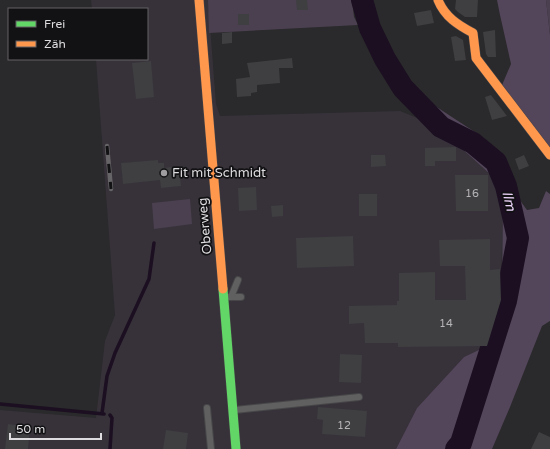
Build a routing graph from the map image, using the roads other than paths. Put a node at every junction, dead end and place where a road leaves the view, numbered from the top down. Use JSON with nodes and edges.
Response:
{"nodes":[{"id":1,"x":199,"y":0,"type":"edge"},
{"id":2,"x":438,"y":0,"type":"edge"},
{"id":3,"x":550,"y":155,"type":"edge"},
{"id":4,"x":238,"y":280,"type":"dead end"},
{"id":5,"x":241,"y":296,"type":"dead end"},
{"id":6,"x":228,"y":297,"type":"junction"},
{"id":7,"x":359,"y":397,"type":"dead end"},
{"id":8,"x":206,"y":408,"type":"dead end"},
{"id":9,"x":233,"y":410,"type":"junction"},
{"id":10,"x":211,"y":449,"type":"edge"},
{"id":11,"x":236,"y":449,"type":"edge"}],
"edges":[{"from":1,"to":6,"type":"street","name":"Oberweg"},
{"from":2,"to":3,"type":"street"},
{"from":4,"to":6,"type":"lane"},
{"from":5,"to":6,"type":"lane"},
{"from":6,"to":9,"type":"street","name":"Oberweg"},
{"from":7,"to":9,"type":"lane"},
{"from":8,"to":10,"type":"lane"},
{"from":9,"to":11,"type":"street","name":"Oberweg"}]}
